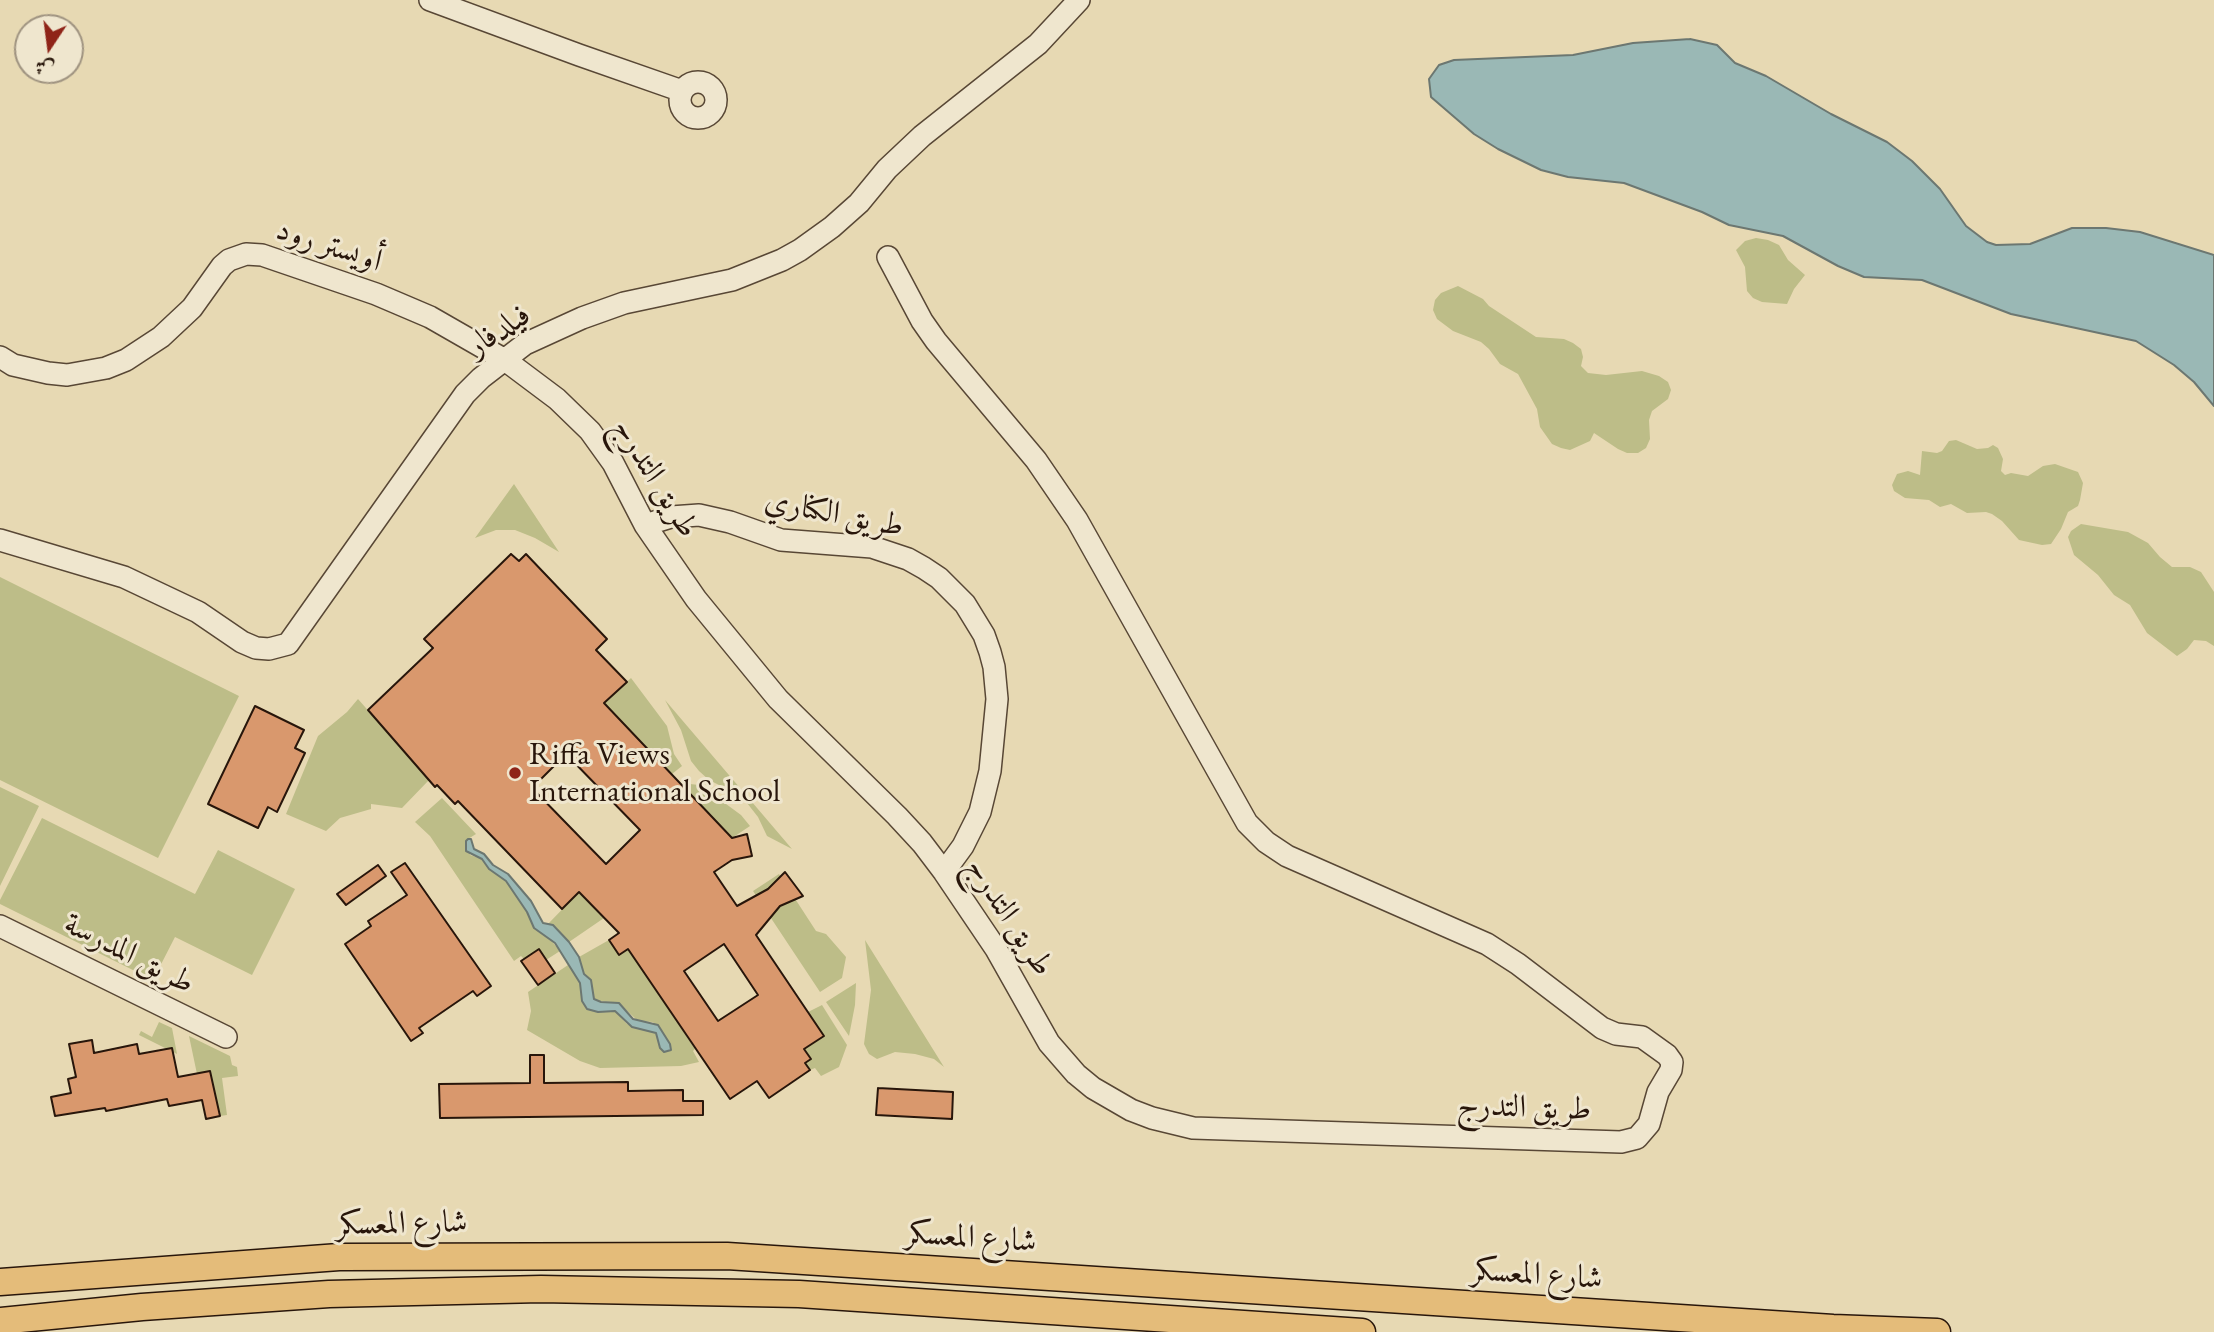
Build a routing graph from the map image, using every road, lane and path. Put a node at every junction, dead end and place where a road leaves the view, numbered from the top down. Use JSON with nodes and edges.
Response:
{"nodes":[{"id":1,"x":430,"y":0,"type":"edge"},
{"id":2,"x":1079,"y":0,"type":"edge"},
{"id":3,"x":682,"y":90,"type":"dead end"},
{"id":4,"x":888,"y":257,"type":"dead end"},
{"id":5,"x":0,"y":357,"type":"edge"},
{"id":6,"x":505,"y":360,"type":"junction"},
{"id":7,"x":645,"y":526,"type":"junction"},
{"id":8,"x":0,"y":540,"type":"edge"},
{"id":9,"x":944,"y":872,"type":"junction"},
{"id":10,"x":1,"y":926,"type":"edge"},
{"id":11,"x":226,"y":1037,"type":"dead end"},
{"id":12,"x":0,"y":1282,"type":"edge"},
{"id":13,"x":0,"y":1321,"type":"edge"},
{"id":14,"x":1362,"y":1332,"type":"edge"},
{"id":15,"x":1937,"y":1332,"type":"edge"}],
"edges":[{"from":1,"to":3,"type":"street"},
{"from":2,"to":6,"type":"street","name":"فيلدفار"},
{"from":4,"to":9,"type":"street","name":"طريق التدرج"},
{"from":5,"to":6,"type":"street","name":"أويستر رود"},
{"from":6,"to":7,"type":"street","name":"طريق التدرج"},
{"from":6,"to":8,"type":"street","name":"فيلدفار"},
{"from":7,"to":9,"type":"street","name":"طريق التدرج"},
{"from":7,"to":9,"type":"street","name":"طريق الكناري"},
{"from":10,"to":11,"type":"street","name":"طريق المدرسة"},
{"from":12,"to":15,"type":"main road","name":"شارع المعسكر"},
{"from":13,"to":14,"type":"main road"}]}
